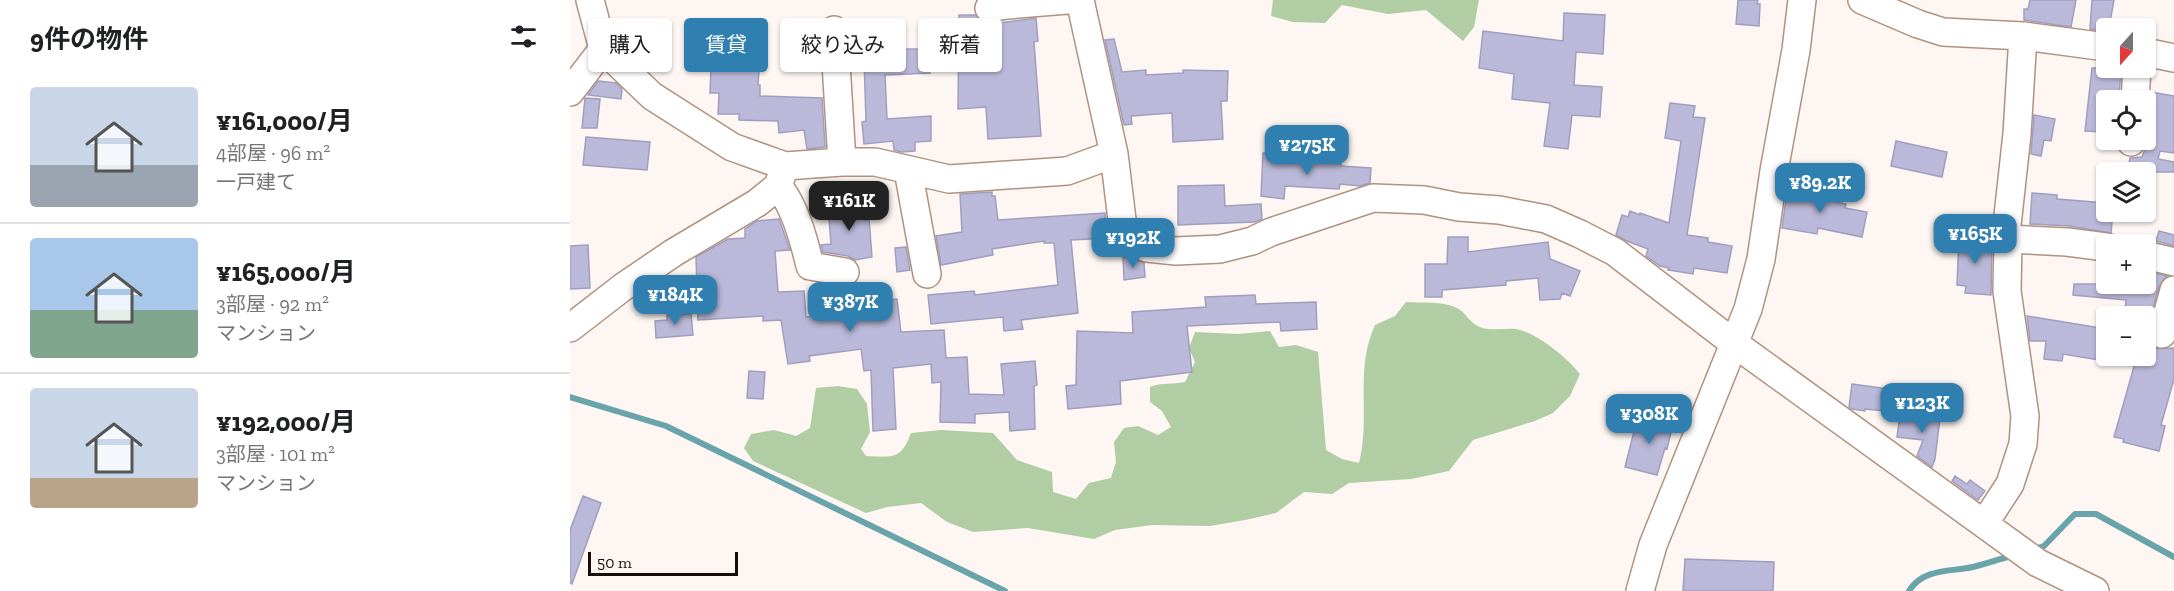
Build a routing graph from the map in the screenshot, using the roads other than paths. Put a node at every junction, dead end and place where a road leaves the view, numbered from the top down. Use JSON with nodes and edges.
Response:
{"nodes":[{"id":1,"x":590,"y":0,"type":"edge"},
{"id":2,"x":1067,"y":0,"type":"edge"},
{"id":3,"x":1080,"y":0,"type":"edge"},
{"id":4,"x":1802,"y":0,"type":"edge"},
{"id":5,"x":1862,"y":0,"type":"edge"},
{"id":6,"x":989,"y":8,"type":"dead end"},
{"id":7,"x":595,"y":18,"type":"edge"},
{"id":8,"x":2023,"y":36,"type":"junction"},
{"id":9,"x":2096,"y":46,"type":"edge"},
{"id":10,"x":2156,"y":54,"type":"edge"},
{"id":11,"x":2174,"y":58,"type":"edge"},
{"id":12,"x":588,"y":69,"type":"edge"},
{"id":13,"x":627,"y":72,"type":"edge"},
{"id":14,"x":837,"y":72,"type":"edge"},
{"id":15,"x":570,"y":92,"type":"edge"},
{"id":16,"x":1113,"y":154,"type":"junction"},
{"id":17,"x":842,"y":162,"type":"junction"},
{"id":18,"x":908,"y":170,"type":"junction"},
{"id":19,"x":782,"y":176,"type":"junction"},
{"id":20,"x":2008,"y":239,"type":"junction"},
{"id":21,"x":2096,"y":246,"type":"edge"},
{"id":22,"x":2156,"y":258,"type":"edge"},
{"id":23,"x":2174,"y":262,"type":"edge"},
{"id":24,"x":845,"y":272,"type":"dead end"},
{"id":25,"x":927,"y":274,"type":"dead end"},
{"id":26,"x":2174,"y":290,"type":"edge"},
{"id":27,"x":570,"y":328,"type":"edge"},
{"id":28,"x":2162,"y":334,"type":"dead end"},
{"id":29,"x":1735,"y":344,"type":"junction"},
{"id":30,"x":1984,"y":524,"type":"junction"},
{"id":31,"x":1640,"y":591,"type":"edge"},
{"id":32,"x":2095,"y":591,"type":"edge"}],
"edges":[{"from":1,"to":7,"type":"street"},
{"from":2,"to":6,"type":"street"},
{"from":3,"to":16,"type":"street"},
{"from":4,"to":29,"type":"street"},
{"from":5,"to":8,"type":"street"},
{"from":8,"to":9,"type":"street"},
{"from":8,"to":20,"type":"street"},
{"from":10,"to":11,"type":"street"},
{"from":12,"to":15,"type":"street"},
{"from":13,"to":19,"type":"street"},
{"from":14,"to":17,"type":"street"},
{"from":16,"to":18,"type":"street"},
{"from":16,"to":29,"type":"street"},
{"from":17,"to":18,"type":"street"},
{"from":17,"to":19,"type":"street"},
{"from":18,"to":25,"type":"street"},
{"from":19,"to":24,"type":"street"},
{"from":19,"to":27,"type":"street"},
{"from":20,"to":21,"type":"street"},
{"from":20,"to":30,"type":"street"},
{"from":22,"to":23,"type":"street"},
{"from":26,"to":28,"type":"street"},
{"from":29,"to":30,"type":"street"},
{"from":29,"to":31,"type":"street"},
{"from":30,"to":32,"type":"street"}]}
